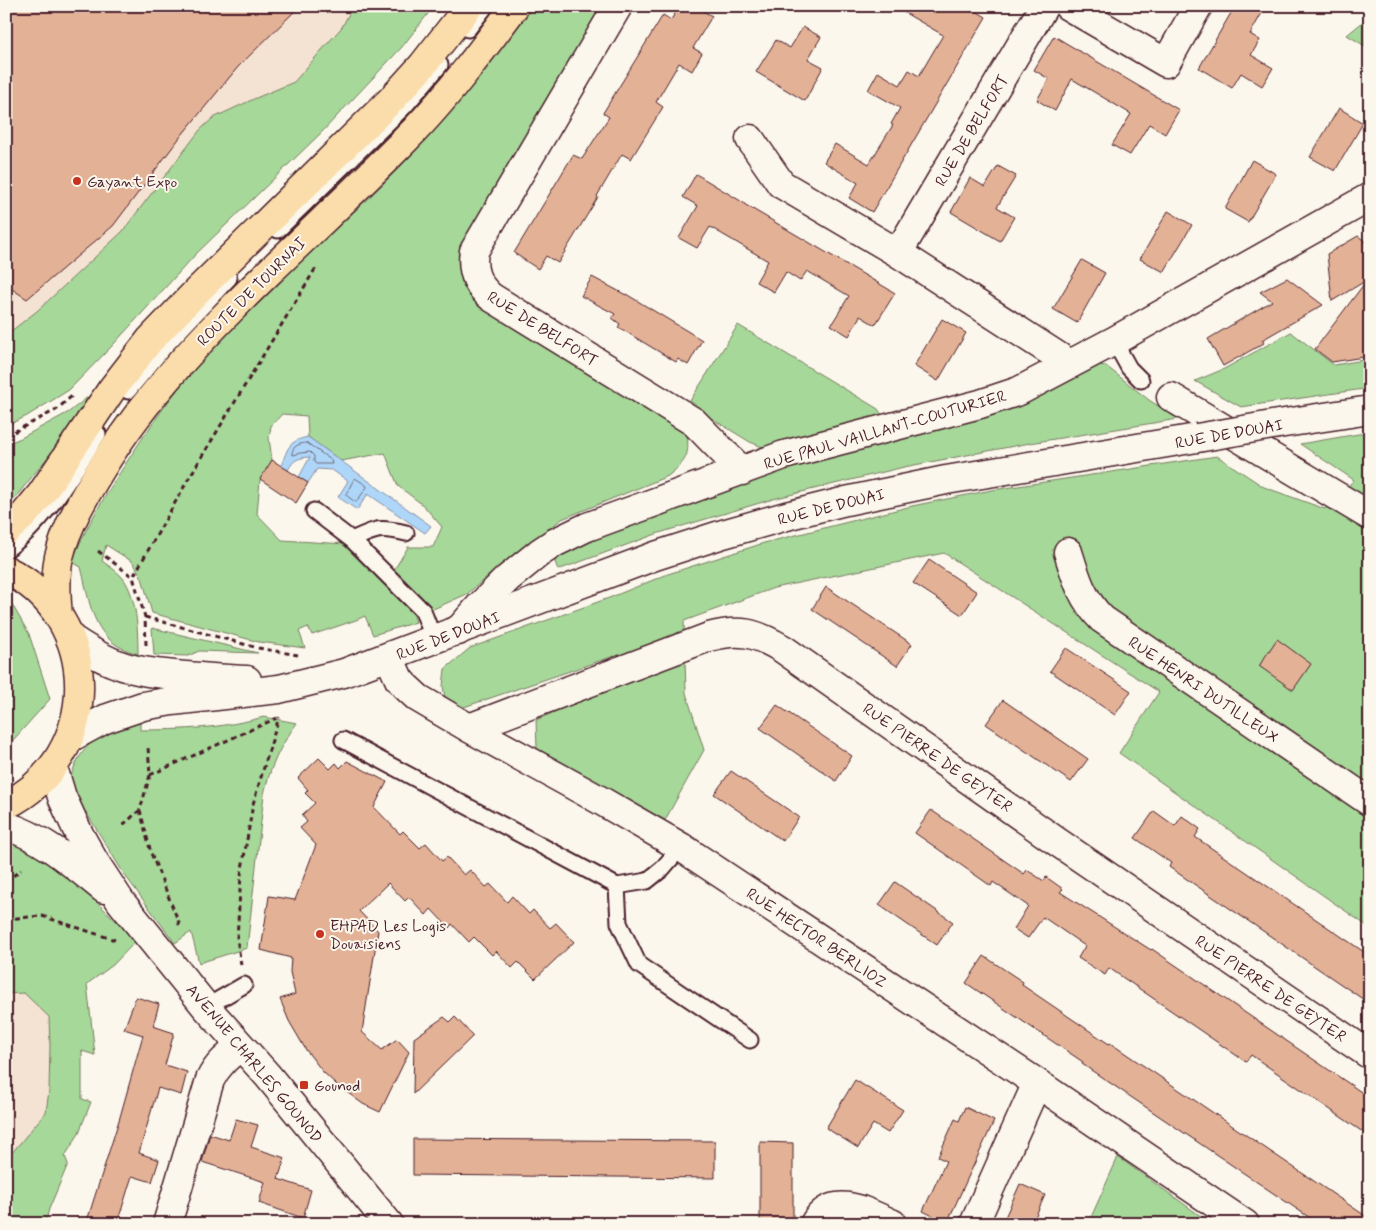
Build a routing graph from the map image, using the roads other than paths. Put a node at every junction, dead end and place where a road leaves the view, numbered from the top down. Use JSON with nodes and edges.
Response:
{"nodes":[{"id":1,"x":469,"y":6,"type":"edge"},
{"id":2,"x":486,"y":6,"type":"edge"},
{"id":3,"x":515,"y":6,"type":"edge"},
{"id":4,"x":618,"y":6,"type":"edge"},
{"id":5,"x":1044,"y":6,"type":"edge"},
{"id":6,"x":1068,"y":6,"type":"edge"},
{"id":7,"x":1198,"y":6,"type":"edge"},
{"id":8,"x":750,"y":140,"type":"dead end"},
{"id":9,"x":1370,"y":197,"type":"edge"},
{"id":10,"x":898,"y":253,"type":"junction"},
{"id":11,"x":1114,"y":341,"type":"junction"},
{"id":12,"x":1070,"y":364,"type":"junction"},
{"id":13,"x":1141,"y":380,"type":"dead end"},
{"id":14,"x":1171,"y":396,"type":"dead end"},
{"id":15,"x":1370,"y":410,"type":"edge"},
{"id":16,"x":742,"y":471,"type":"junction"},
{"id":17,"x":314,"y":511,"type":"dead end"},
{"id":18,"x":1370,"y":516,"type":"edge"},
{"id":19,"x":6,"y":531,"type":"edge"},
{"id":20,"x":406,"y":533,"type":"dead end"},
{"id":21,"x":352,"y":540,"type":"junction"},
{"id":22,"x":6,"y":550,"type":"edge"},
{"id":23,"x":1068,"y":552,"type":"dead end"},
{"id":24,"x":6,"y":570,"type":"edge"},
{"id":25,"x":64,"y":627,"type":"junction"},
{"id":26,"x":446,"y":635,"type":"junction"},
{"id":27,"x":389,"y":657,"type":"junction"},
{"id":28,"x":310,"y":669,"type":"junction"},
{"id":29,"x":469,"y":728,"type":"junction"},
{"id":30,"x":70,"y":738,"type":"junction"},
{"id":31,"x":343,"y":740,"type":"dead end"},
{"id":32,"x":53,"y":767,"type":"junction"},
{"id":33,"x":1370,"y":802,"type":"edge"},
{"id":34,"x":6,"y":805,"type":"edge"},
{"id":35,"x":6,"y":826,"type":"edge"},
{"id":36,"x":681,"y":847,"type":"junction"},
{"id":37,"x":617,"y":886,"type":"junction"},
{"id":38,"x":121,"y":902,"type":"junction"},
{"id":39,"x":244,"y":986,"type":"road end"},
{"id":40,"x":206,"y":1007,"type":"junction"},
{"id":41,"x":750,"y":1040,"type":"dead end"},
{"id":42,"x":241,"y":1046,"type":"junction"},
{"id":43,"x":1370,"y":1055,"type":"edge"},
{"id":44,"x":1037,"y":1083,"type":"junction"},
{"id":45,"x":167,"y":1224,"type":"edge"},
{"id":46,"x":389,"y":1224,"type":"edge"},
{"id":47,"x":814,"y":1224,"type":"edge"},
{"id":48,"x":893,"y":1224,"type":"edge"},
{"id":49,"x":974,"y":1224,"type":"edge"},
{"id":50,"x":1245,"y":1224,"type":"edge"}],
"edges":[{"from":1,"to":19,"type":"main road"},
{"from":2,"to":22,"type":"lane"},
{"from":3,"to":25,"type":"main road","name":"ROUTE DE TOURNAI"},
{"from":4,"to":16,"type":"street","name":"RUE DE BELFORT"},
{"from":5,"to":10,"type":"street","name":"RUE DE BELFORT"},
{"from":6,"to":7,"type":"street"},
{"from":8,"to":10,"type":"street"},
{"from":9,"to":11,"type":"street","name":"RUE PAUL VAILLANT-COUTURIER"},
{"from":10,"to":12,"type":"street"},
{"from":11,"to":12,"type":"street","name":"RUE PAUL VAILLANT-COUTURIER"},
{"from":11,"to":13,"type":"lane"},
{"from":12,"to":16,"type":"street","name":"RUE PAUL VAILLANT-COUTURIER"},
{"from":14,"to":18,"type":"street"},
{"from":15,"to":26,"type":"street","name":"RUE DE DOUAI","bridge":true},
{"from":16,"to":26,"type":"street","name":"RUE PAUL VAILLANT-COUTURIER"},
{"from":17,"to":21,"type":"lane"},
{"from":20,"to":21,"type":"lane"},
{"from":21,"to":26,"type":"lane"},
{"from":23,"to":33,"type":"street","name":"RUE HENRI DUTILLEUX"},
{"from":24,"to":25,"type":"main road"},
{"from":25,"to":28,"type":"street","name":"RUE DE DOUAI"},
{"from":25,"to":30,"type":"main road"},
{"from":26,"to":27,"type":"street","name":"RUE DE DOUAI"},
{"from":27,"to":28,"type":"street","name":"RUE DE DOUAI"},
{"from":27,"to":29,"type":"street","name":"RUE HECTOR BERLIOZ"},
{"from":28,"to":30,"type":"street","name":"RUE DE DOUAI"},
{"from":29,"to":36,"type":"street","name":"RUE HECTOR BERLIOZ"},
{"from":29,"to":43,"type":"street","name":"RUE PIERRE DE GEYTER"},
{"from":30,"to":32,"type":"main road"},
{"from":31,"to":37,"type":"lane"},
{"from":32,"to":34,"type":"main road"},
{"from":32,"to":38,"type":"street","name":"AVENUE CHARLES GOUNOD"},
{"from":35,"to":38,"type":"street","name":"AVENUE CHARLES GOUNOD"},
{"from":36,"to":37,"type":"lane"},
{"from":36,"to":44,"type":"street","name":"RUE HECTOR BERLIOZ"},
{"from":37,"to":41,"type":"lane"},
{"from":38,"to":40,"type":"street","name":"AVENUE CHARLES GOUNOD"},
{"from":39,"to":40,"type":"lane"},
{"from":40,"to":42,"type":"street","name":"AVENUE CHARLES GOUNOD"},
{"from":42,"to":45,"type":"street"},
{"from":42,"to":46,"type":"street","name":"AVENUE CHARLES GOUNOD"},
{"from":44,"to":49,"type":"street"},
{"from":44,"to":50,"type":"street","name":"RUE HECTOR BERLIOZ"},
{"from":47,"to":48,"type":"street"}]}
